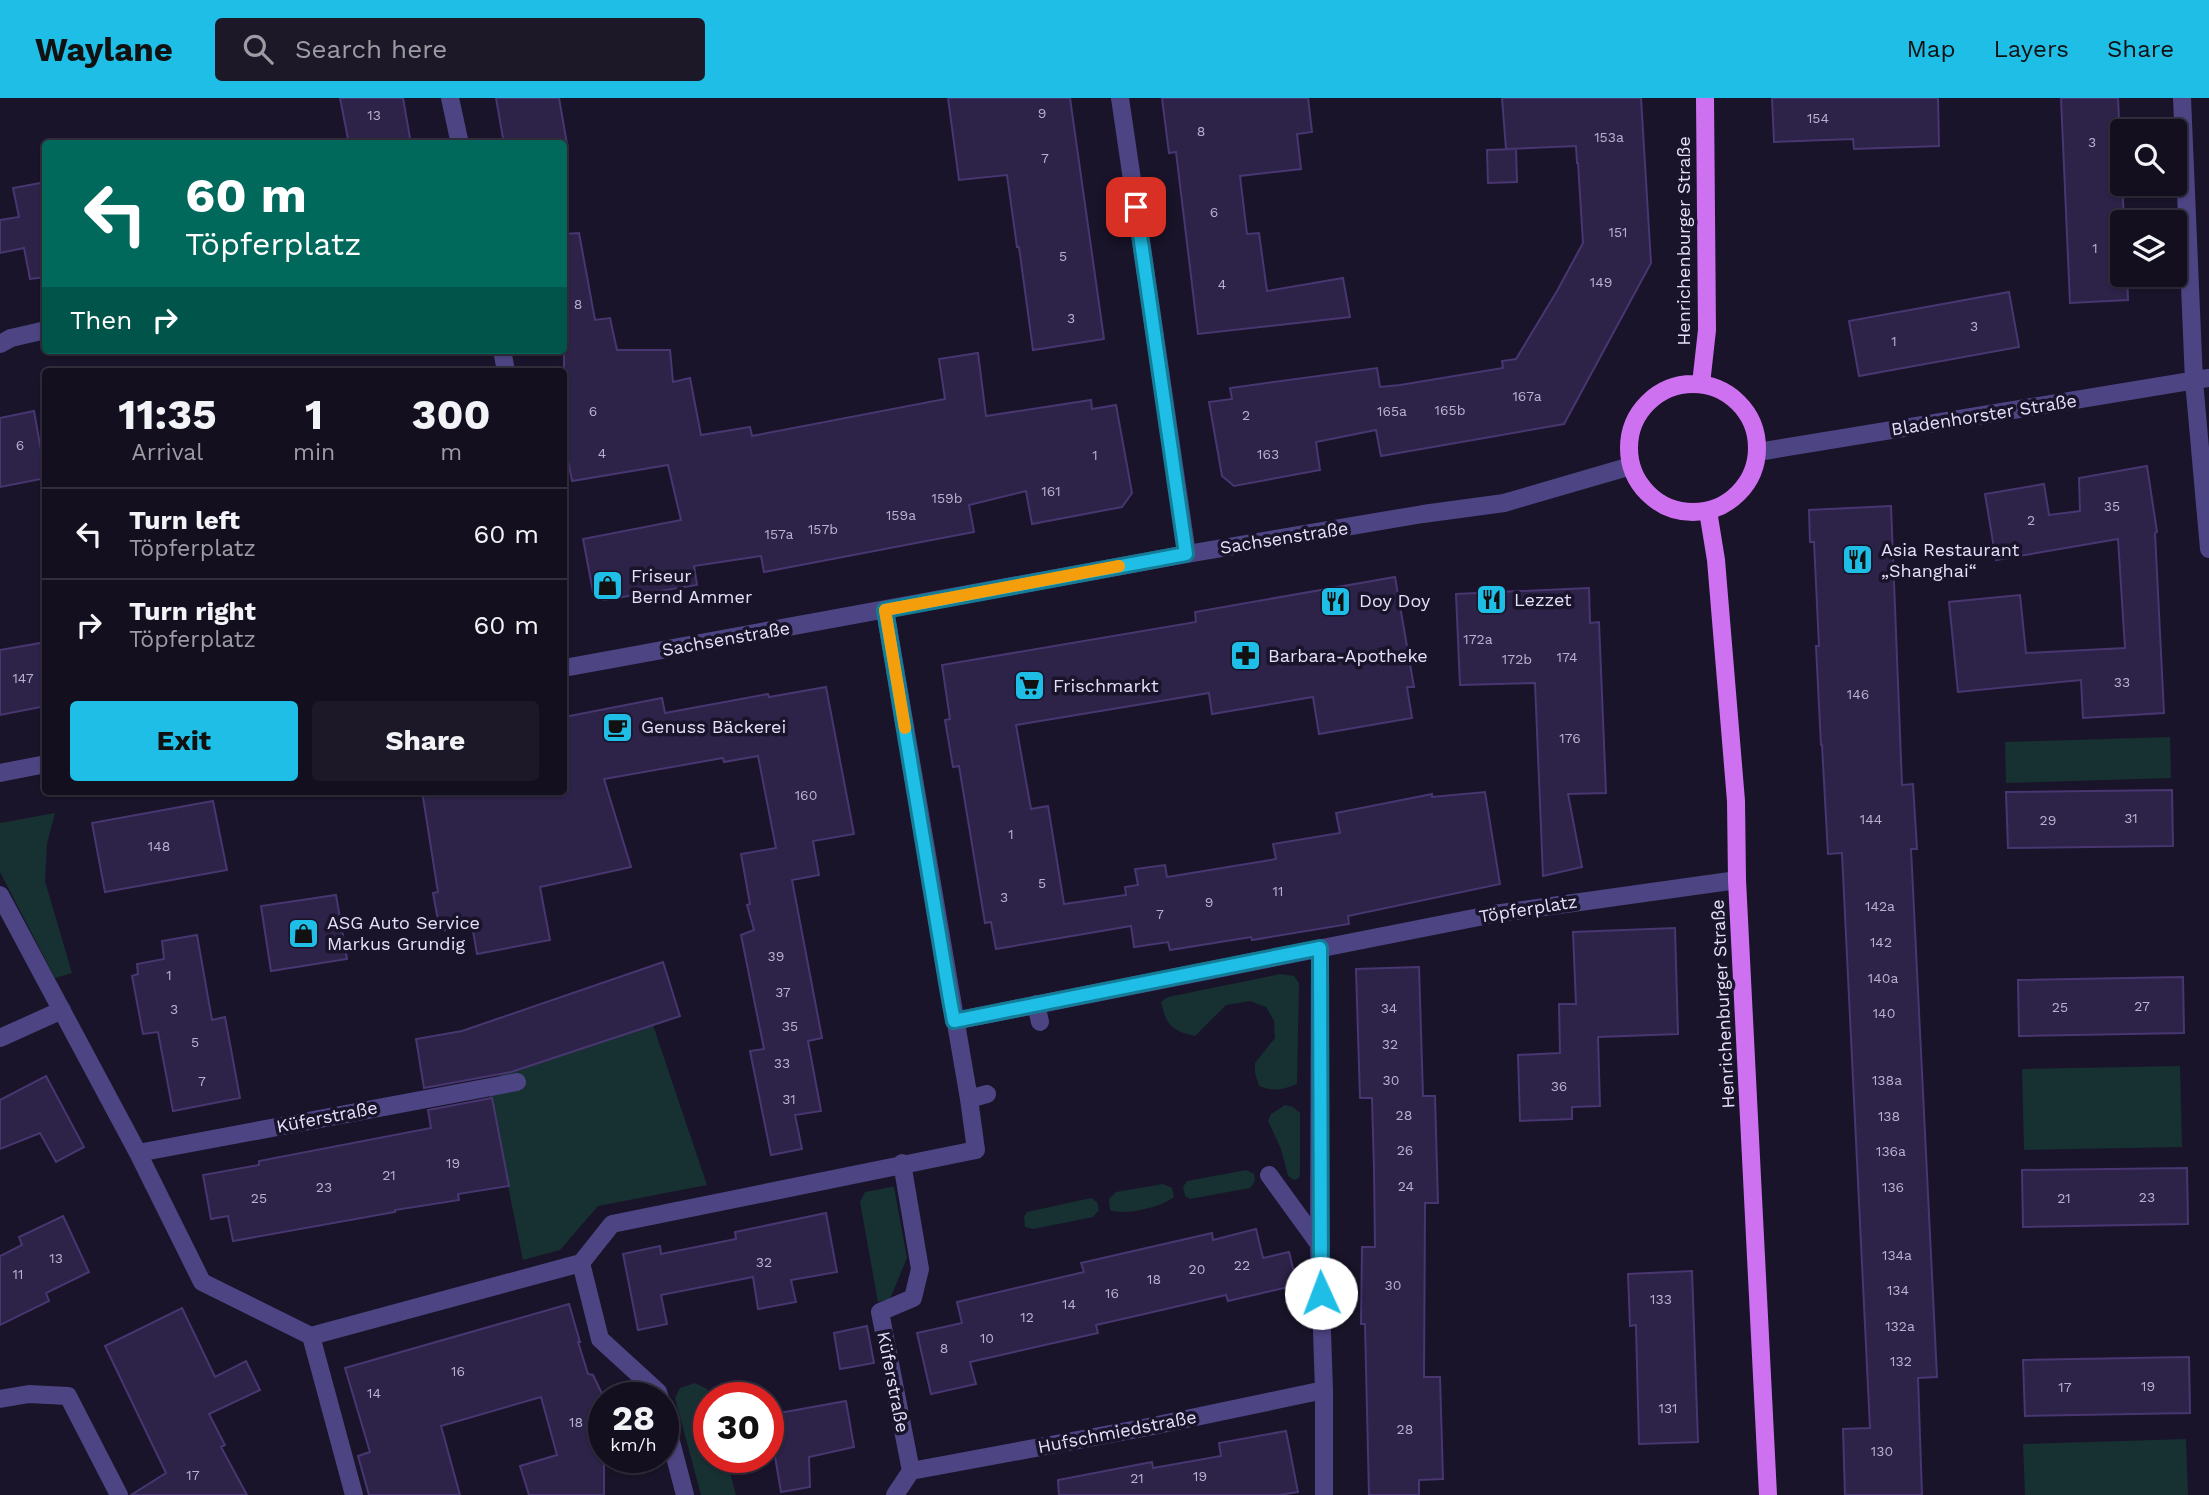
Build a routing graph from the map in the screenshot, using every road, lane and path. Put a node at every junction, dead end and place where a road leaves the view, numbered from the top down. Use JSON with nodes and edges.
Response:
{"nodes":[{"id":1,"x":450,"y":98,"type":"edge"},
{"id":2,"x":1120,"y":98,"type":"edge"},
{"id":3,"x":1704,"y":98,"type":"edge"},
{"id":4,"x":2182,"y":98,"type":"edge"},
{"id":5,"x":459,"y":140,"type":"edge"},
{"id":6,"x":42,"y":331,"type":"edge"},
{"id":7,"x":0,"y":344,"type":"edge"},
{"id":8,"x":2202,"y":379,"type":"edge"},
{"id":9,"x":1701,"y":384,"type":"junction"},
{"id":10,"x":1758,"y":452,"type":"junction"},
{"id":11,"x":1631,"y":466,"type":"junction"},
{"id":12,"x":1708,"y":511,"type":"junction"},
{"id":13,"x":2209,"y":549,"type":"edge"},
{"id":14,"x":1186,"y":554,"type":"junction"},
{"id":15,"x":885,"y":610,"type":"junction"},
{"id":16,"x":567,"y":663,"type":"edge"},
{"id":17,"x":42,"y":765,"type":"edge"},
{"id":18,"x":0,"y":773,"type":"edge"},
{"id":19,"x":1737,"y":880,"type":"junction"},
{"id":20,"x":0,"y":895,"type":"edge"},
{"id":21,"x":1320,"y":948,"type":"junction"},
{"id":22,"x":62,"y":1010,"type":"junction"},
{"id":23,"x":954,"y":1021,"type":"junction"},
{"id":24,"x":0,"y":1038,"type":"edge"},
{"id":25,"x":517,"y":1082,"type":"dead end"},
{"id":26,"x":987,"y":1094,"type":"dead end"},
{"id":27,"x":969,"y":1100,"type":"junction"},
{"id":28,"x":138,"y":1153,"type":"junction"},
{"id":29,"x":902,"y":1163,"type":"junction"},
{"id":30,"x":1269,"y":1175,"type":"dead end"},
{"id":31,"x":1319,"y":1244,"type":"junction"},
{"id":32,"x":581,"y":1263,"type":"junction"},
{"id":33,"x":311,"y":1336,"type":"junction"},
{"id":34,"x":647,"y":1382,"type":"edge"},
{"id":35,"x":1324,"y":1390,"type":"junction"},
{"id":36,"x":0,"y":1399,"type":"edge"},
{"id":37,"x":911,"y":1471,"type":"junction"},
{"id":38,"x":679,"y":1472,"type":"edge"},
{"id":39,"x":119,"y":1495,"type":"edge"},
{"id":40,"x":354,"y":1495,"type":"edge"},
{"id":41,"x":685,"y":1495,"type":"edge"},
{"id":42,"x":895,"y":1495,"type":"edge"},
{"id":43,"x":1324,"y":1495,"type":"edge"},
{"id":44,"x":1768,"y":1495,"type":"edge"}],
"edges":[{"from":1,"to":5,"type":"street"},
{"from":2,"to":14,"type":"street"},
{"from":3,"to":9,"type":"main road","name":"Henrichenburger Straße"},
{"from":4,"to":8,"type":"street"},
{"from":6,"to":7,"type":"street"},
{"from":8,"to":10,"type":"street","name":"Bladenhorster Straße"},
{"from":8,"to":13,"type":"street"},
{"from":9,"to":10,"type":"main road"},
{"from":9,"to":11,"type":"main road"},
{"from":10,"to":12,"type":"main road"},
{"from":11,"to":12,"type":"main road"},
{"from":11,"to":14,"type":"street","name":"Sachsenstraße"},
{"from":12,"to":19,"type":"main road","name":"Henrichenburger Straße"},
{"from":14,"to":15,"type":"street","name":"Sachsenstraße"},
{"from":15,"to":16,"type":"street","name":"Sachsenstraße"},
{"from":15,"to":23,"type":"street"},
{"from":17,"to":18,"type":"street"},
{"from":19,"to":21,"type":"street","name":"Töpferplatz"},
{"from":19,"to":44,"type":"main road","name":"Henrichenburger Straße"},
{"from":20,"to":22,"type":"street"},
{"from":21,"to":23,"type":"street","name":"Töpferplatz"},
{"from":21,"to":31,"type":"street"},
{"from":22,"to":24,"type":"street"},
{"from":22,"to":28,"type":"street"},
{"from":23,"to":27,"type":"street"},
{"from":25,"to":28,"type":"street","name":"Küferstraße"},
{"from":26,"to":27,"type":"street"},
{"from":27,"to":29,"type":"street"},
{"from":28,"to":33,"type":"street"},
{"from":29,"to":32,"type":"street"},
{"from":29,"to":37,"type":"street","name":"Küferstraße"},
{"from":30,"to":31,"type":"street"},
{"from":31,"to":35,"type":"street"},
{"from":32,"to":33,"type":"street"},
{"from":32,"to":34,"type":"street"},
{"from":33,"to":40,"type":"street"},
{"from":35,"to":37,"type":"street","name":"Hufschmiedstraße"},
{"from":35,"to":43,"type":"street"},
{"from":36,"to":39,"type":"street"},
{"from":37,"to":42,"type":"street"},
{"from":38,"to":41,"type":"street"}]}
